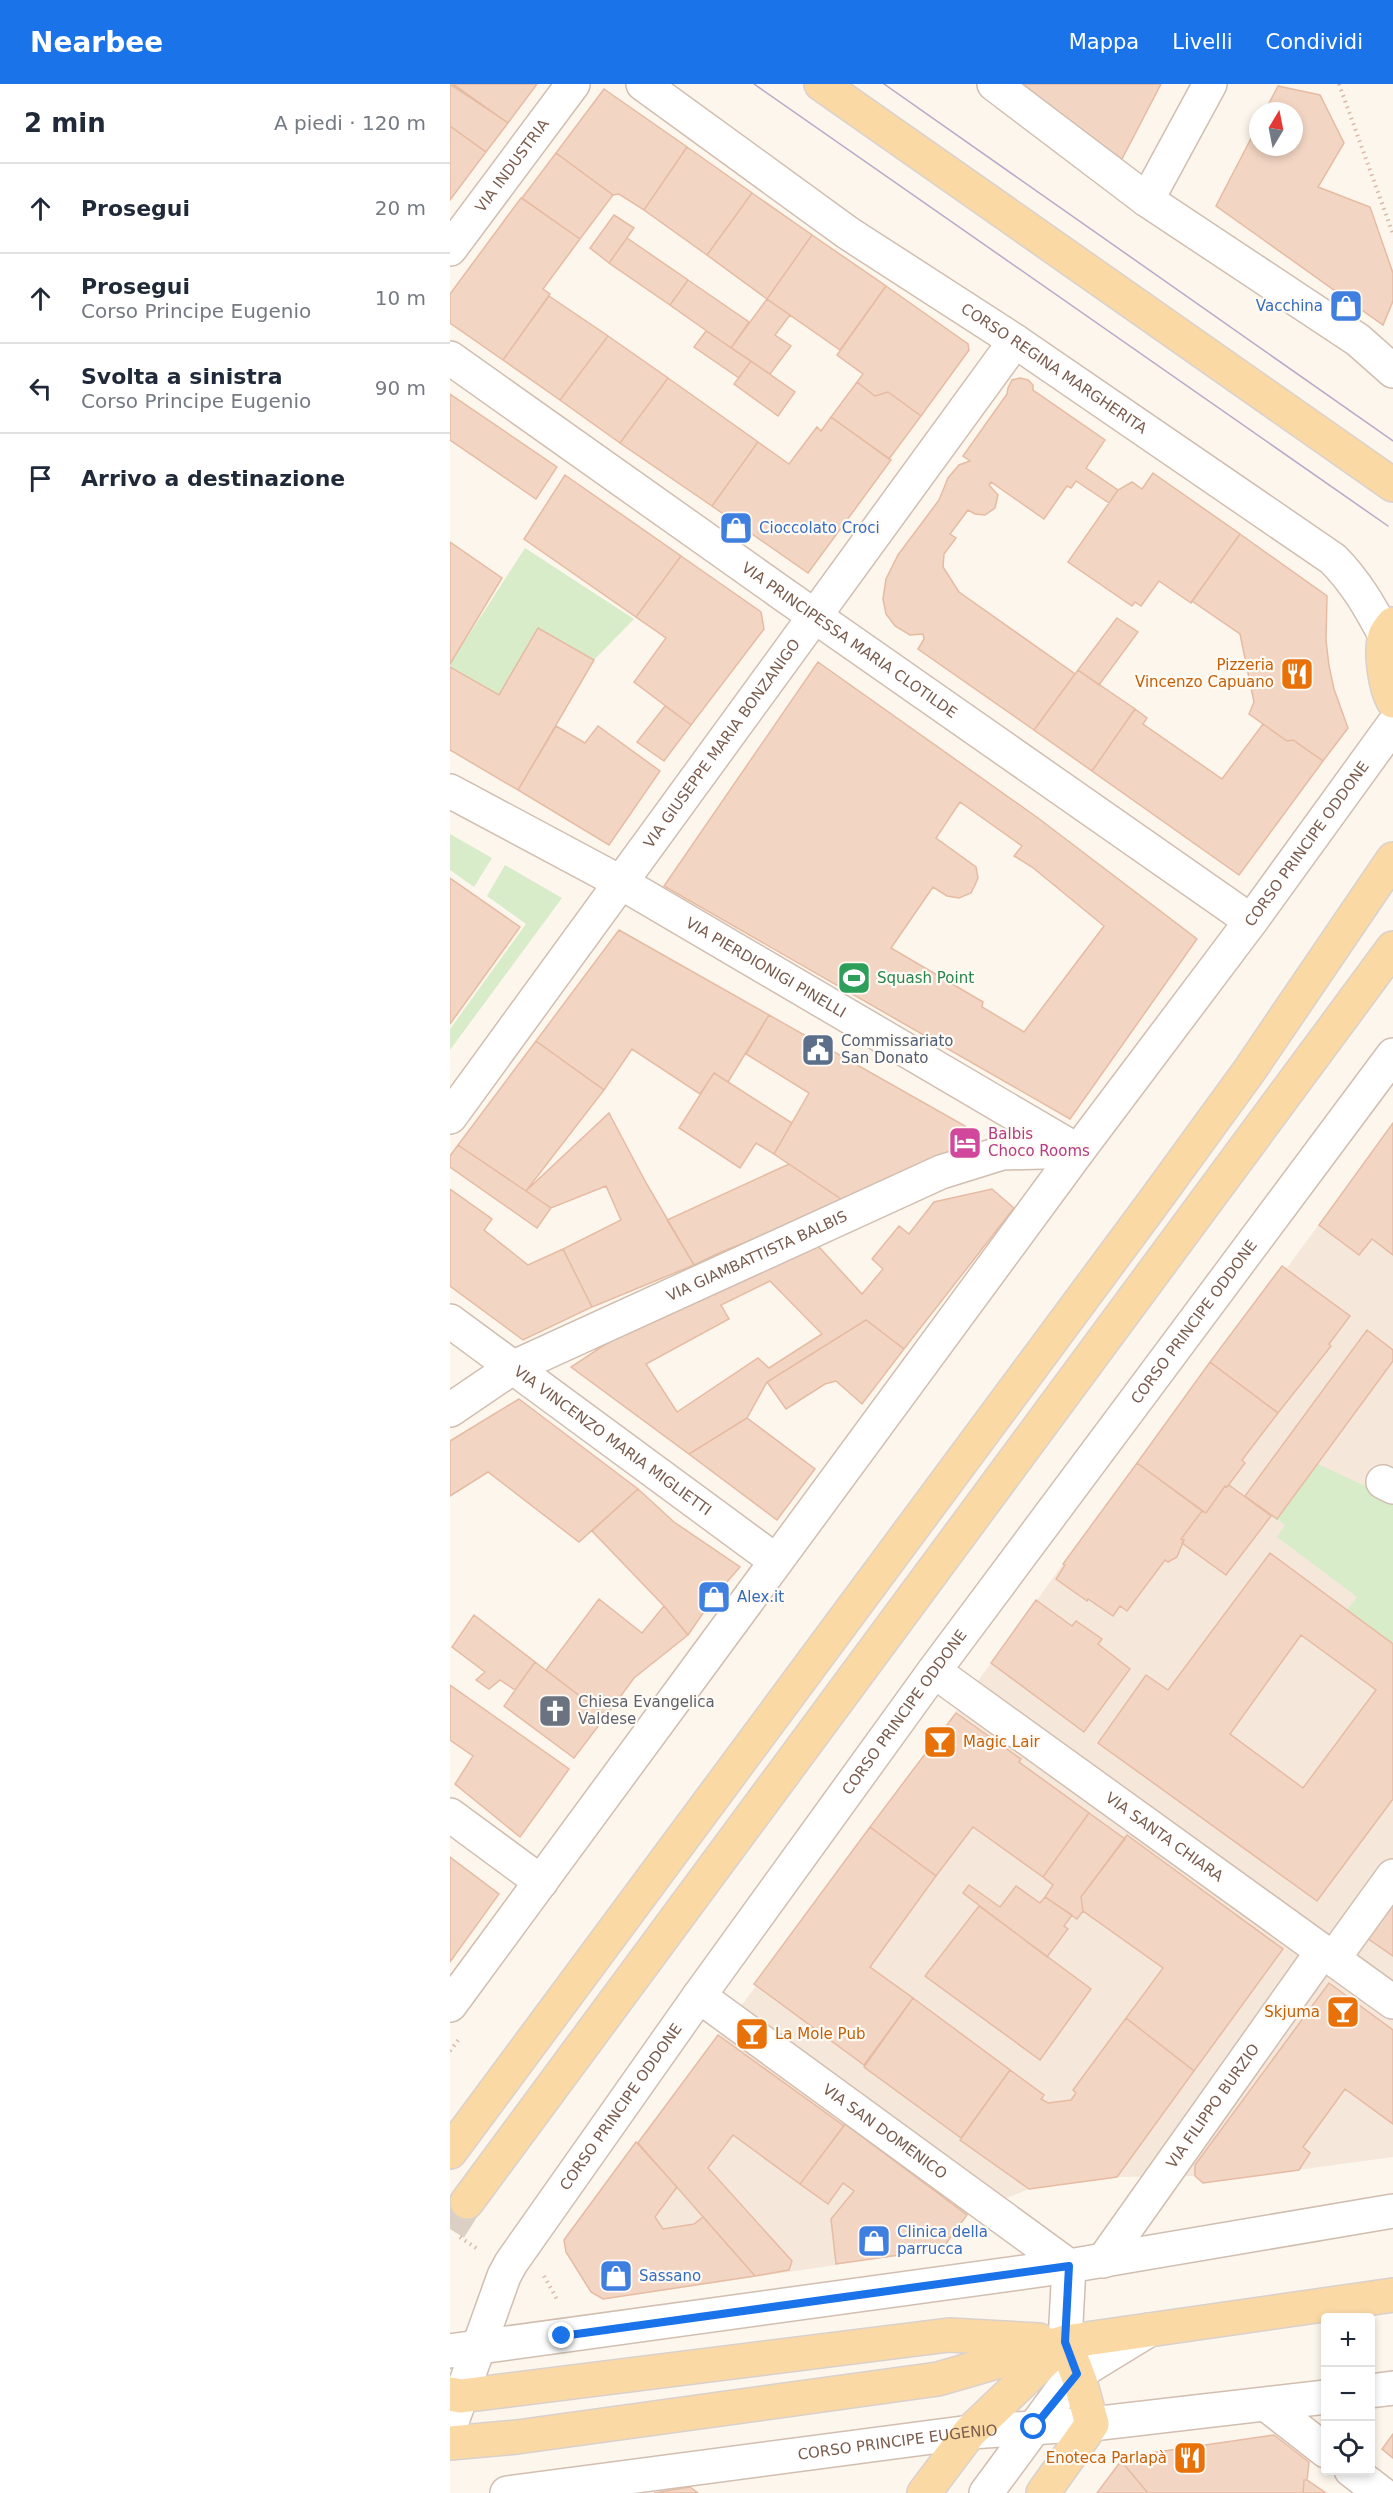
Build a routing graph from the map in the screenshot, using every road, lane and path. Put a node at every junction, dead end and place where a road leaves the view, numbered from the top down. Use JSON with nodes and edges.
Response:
{"nodes":[{"id":1,"x":573,"y":84,"type":"edge"},
{"id":2,"x":643,"y":84,"type":"edge"},
{"id":3,"x":821,"y":84,"type":"edge"},
{"id":4,"x":994,"y":84,"type":"edge"},
{"id":5,"x":1210,"y":84,"type":"edge"},
{"id":6,"x":1339,"y":84,"type":"edge"},
{"id":7,"x":1148,"y":200,"type":"junction"},
{"id":8,"x":1393,"y":234,"type":"edge"},
{"id":9,"x":450,"y":249,"type":"edge"},
{"id":10,"x":1015,"y":340,"type":"junction"},
{"id":11,"x":450,"y":358,"type":"edge"},
{"id":12,"x":1389,"y":361,"type":"edge"},
{"id":13,"x":1393,"y":485,"type":"edge"},
{"id":14,"x":815,"y":615,"type":"junction"},
{"id":15,"x":1389,"y":630,"type":"edge"},
{"id":16,"x":1393,"y":701,"type":"edge"},
{"id":17,"x":1393,"y":725,"type":"edge"},
{"id":18,"x":450,"y":791,"type":"edge"},
{"id":19,"x":1393,"y":859,"type":"edge"},
{"id":20,"x":620,"y":882,"type":"junction"},
{"id":21,"x":1251,"y":921,"type":"junction"},
{"id":22,"x":1393,"y":948,"type":"edge"},
{"id":23,"x":1393,"y":1055,"type":"edge"},
{"id":24,"x":450,"y":1117,"type":"edge"},
{"id":25,"x":1078,"y":1151,"type":"junction"},
{"id":26,"x":450,"y":1321,"type":"edge"},
{"id":27,"x":512,"y":1368,"type":"junction"},
{"id":28,"x":450,"y":1410,"type":"edge"},
{"id":29,"x":776,"y":1561,"type":"junction"},
{"id":30,"x":934,"y":1671,"type":"junction"},
{"id":31,"x":450,"y":1815,"type":"edge"},
{"id":32,"x":1393,"y":1876,"type":"edge"},
{"id":33,"x":541,"y":1882,"type":"junction"},
{"id":34,"x":1328,"y":1956,"type":"junction"},
{"id":35,"x":699,"y":1996,"type":"junction"},
{"id":36,"x":1393,"y":2002,"type":"edge"},
{"id":37,"x":450,"y":2005,"type":"edge"},
{"id":38,"x":450,"y":2152,"type":"edge"},
{"id":39,"x":467,"y":2202,"type":"tunnel mouth"},
{"id":40,"x":1393,"y":2211,"type":"edge"},
{"id":41,"x":1103,"y":2260,"type":"junction"},
{"id":42,"x":1069,"y":2266,"type":"junction"},
{"id":43,"x":1393,"y":2295,"type":"edge"},
{"id":44,"x":1149,"y":2330,"type":"junction"},
{"id":45,"x":1065,"y":2342,"type":"junction"},
{"id":46,"x":464,"y":2349,"type":"edge"},
{"id":47,"x":1077,"y":2374,"type":"junction"},
{"id":48,"x":1393,"y":2388,"type":"edge"},
{"id":49,"x":1375,"y":2390,"type":"edge"},
{"id":50,"x":455,"y":2395,"type":"edge"},
{"id":51,"x":1321,"y":2398,"type":"edge"},
{"id":52,"x":1267,"y":2405,"type":"junction"},
{"id":53,"x":1092,"y":2424,"type":"junction"},
{"id":54,"x":450,"y":2427,"type":"edge"},
{"id":55,"x":1034,"y":2427,"type":"junction"},
{"id":56,"x":970,"y":2432,"type":"junction"},
{"id":57,"x":450,"y":2444,"type":"edge"},
{"id":58,"x":1321,"y":2447,"type":"edge"},
{"id":59,"x":1358,"y":2475,"type":"edge"},
{"id":60,"x":507,"y":2493,"type":"edge"},
{"id":61,"x":924,"y":2493,"type":"edge"},
{"id":62,"x":986,"y":2493,"type":"edge"},
{"id":63,"x":1043,"y":2493,"type":"edge"},
{"id":64,"x":1381,"y":2493,"type":"edge"}],
"edges":[{"from":1,"to":9,"type":"street","name":"VIA INDUSTRIA"},
{"from":2,"to":10,"type":"street","name":"CORSO REGINA MARGHERITA"},
{"from":3,"to":13,"type":"main road"},
{"from":4,"to":7,"type":"street"},
{"from":5,"to":7,"type":"street"},
{"from":6,"to":8,"type":"path"},
{"from":7,"to":12,"type":"street"},
{"from":10,"to":14,"type":"street","name":"VIA GIUSEPPE MARIA BONZANIGO"},
{"from":10,"to":15,"type":"street","name":"CORSO REGINA MARGHERITA"},
{"from":11,"to":14,"type":"street","name":"VIA PRINCIPESSA MARIA CLOTILDE"},
{"from":14,"to":20,"type":"street","name":"VIA GIUSEPPE MARIA BONZANIGO"},
{"from":14,"to":21,"type":"street","name":"VIA PRINCIPESSA MARIA CLOTILDE"},
{"from":15,"to":16,"type":"main road","name":"CORSO REGINA MARGHERITA"},
{"from":17,"to":21,"type":"street","name":"CORSO PRINCIPE ODDONE"},
{"from":18,"to":20,"type":"street","name":"VIA PIERDIONIGI PINELLI"},
{"from":19,"to":38,"type":"main road"},
{"from":20,"to":24,"type":"street","name":"VIA GIUSEPPE MARIA BONZANIGO"},
{"from":20,"to":25,"type":"street","name":"VIA PIERDIONIGI PINELLI"},
{"from":21,"to":25,"type":"street","name":"CORSO PRINCIPE ODDONE"},
{"from":22,"to":39,"type":"main road"},
{"from":23,"to":30,"type":"street","name":"CORSO PRINCIPE ODDONE"},
{"from":25,"to":27,"type":"street","name":"VIA GIAMBATTISTA BALBIS"},
{"from":25,"to":29,"type":"street","name":"CORSO PRINCIPE ODDONE"},
{"from":26,"to":27,"type":"street","name":"VIA VINCENZO MARIA MIGLIETTI"},
{"from":27,"to":28,"type":"street","name":"VIA GIAMBATTISTA BALBIS"},
{"from":27,"to":29,"type":"street","name":"VIA VINCENZO MARIA MIGLIETTI"},
{"from":29,"to":33,"type":"street","name":"CORSO PRINCIPE ODDONE"},
{"from":30,"to":34,"type":"street","name":"VIA SANTA CHIARA"},
{"from":30,"to":35,"type":"street","name":"CORSO PRINCIPE ODDONE"},
{"from":31,"to":33,"type":"street"},
{"from":32,"to":34,"type":"street","name":"VIA FILIPPO BURZIO"},
{"from":33,"to":37,"type":"street","name":"CORSO PRINCIPE ODDONE"},
{"from":34,"to":36,"type":"street","name":"VIA SANTA CHIARA"},
{"from":34,"to":41,"type":"street","name":"VIA FILIPPO BURZIO"},
{"from":35,"to":42,"type":"street","name":"VIA SAN DOMENICO"},
{"from":35,"to":46,"type":"street","name":"CORSO PRINCIPE ODDONE"},
{"from":40,"to":41,"type":"street"},
{"from":41,"to":42,"type":"street"},
{"from":42,"to":45,"type":"street"},
{"from":42,"to":46,"type":"street"},
{"from":43,"to":44,"type":"main road"},
{"from":44,"to":45,"type":"main road"},
{"from":44,"to":47,"type":"street"},
{"from":45,"to":47,"type":"main road"},
{"from":45,"to":50,"type":"main road"},
{"from":45,"to":56,"type":"main road"},
{"from":45,"to":57,"type":"main road"},
{"from":46,"to":50,"type":"street","name":"CORSO PRINCIPE ODDONE"},
{"from":47,"to":53,"type":"main road"},
{"from":47,"to":55,"type":"street"},
{"from":48,"to":49,"type":"street"},
{"from":50,"to":54,"type":"street","name":"CORSO PRINCIPE ODDONE"},
{"from":51,"to":52,"type":"street","name":"CORSO PRINCIPE EUGENIO"},
{"from":52,"to":53,"type":"street","name":"CORSO PRINCIPE EUGENIO"},
{"from":52,"to":58,"type":"street"},
{"from":53,"to":55,"type":"street","name":"CORSO PRINCIPE EUGENIO"},
{"from":53,"to":63,"type":"main road"},
{"from":55,"to":56,"type":"street","name":"CORSO PRINCIPE EUGENIO"},
{"from":55,"to":62,"type":"street"},
{"from":56,"to":60,"type":"street","name":"CORSO PRINCIPE EUGENIO"},
{"from":56,"to":61,"type":"main road"},
{"from":59,"to":64,"type":"street"}]}
